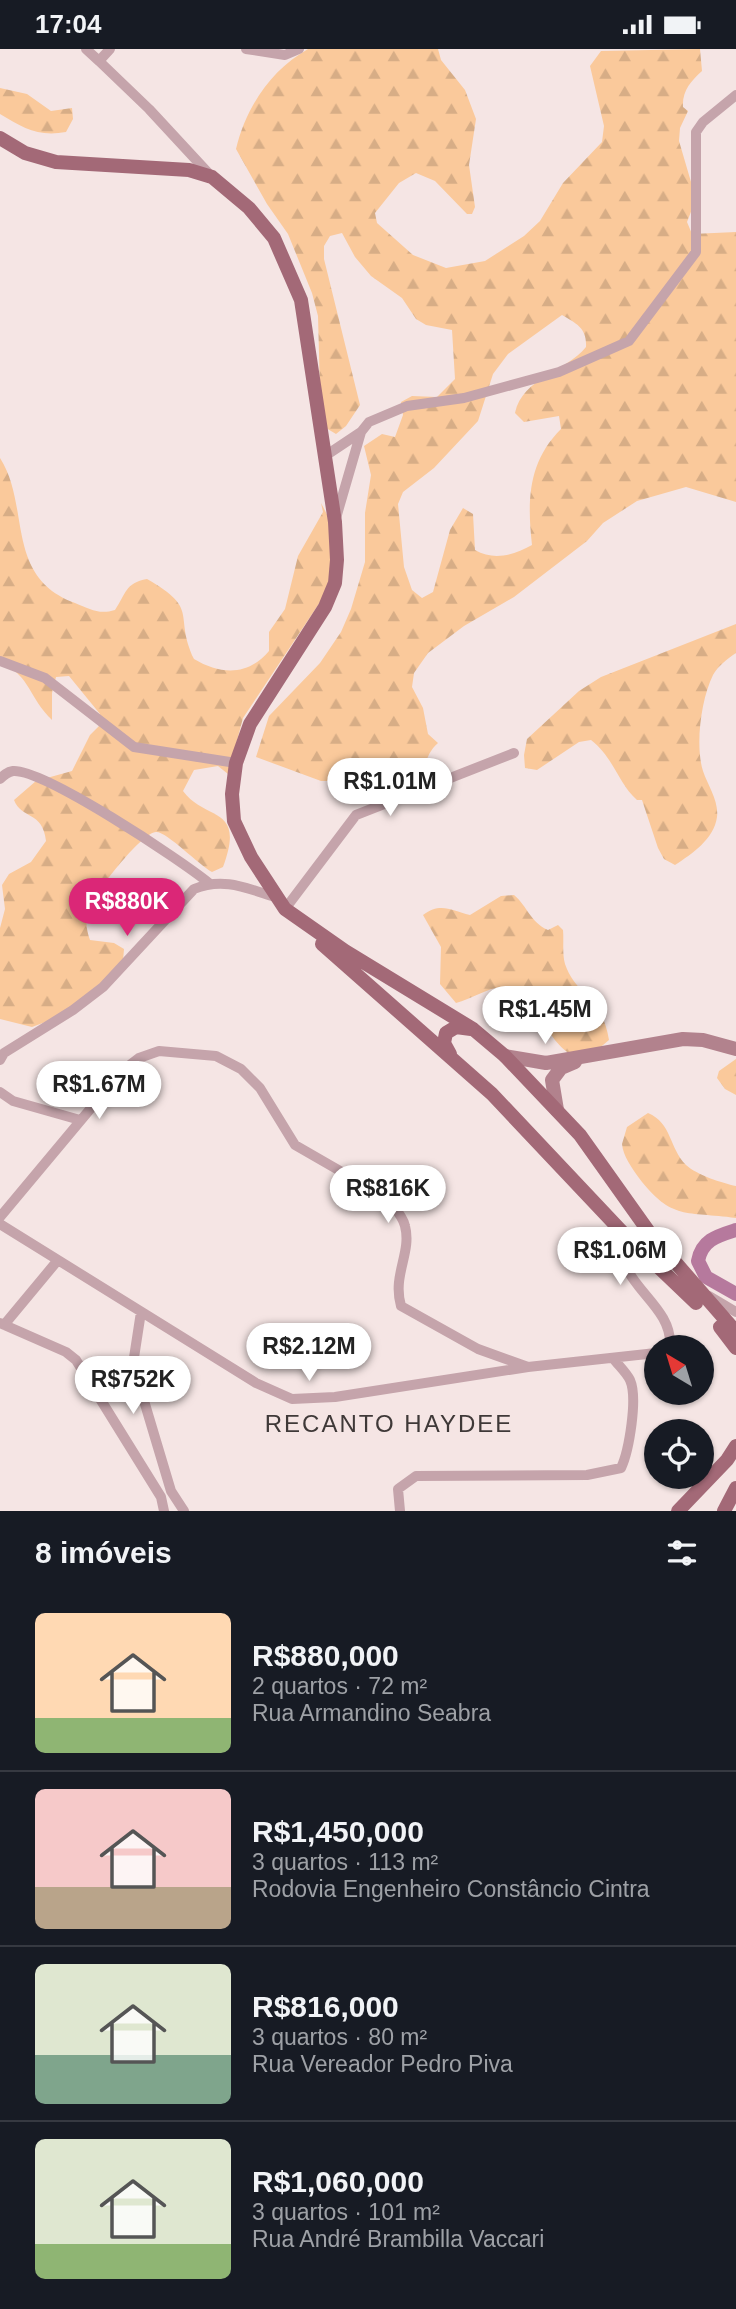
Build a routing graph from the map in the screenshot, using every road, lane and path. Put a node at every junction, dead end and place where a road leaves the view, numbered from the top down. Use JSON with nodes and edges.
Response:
{"nodes":[{"id":1,"x":86,"y":49,"type":"edge"},
{"id":2,"x":110,"y":49,"type":"edge"},
{"id":3,"x":246,"y":49,"type":"edge"},
{"id":4,"x":299,"y":49,"type":"edge"},
{"id":5,"x":99,"y":61,"type":"junction"},
{"id":6,"x":736,"y":95,"type":"edge"},
{"id":7,"x":0,"y":138,"type":"edge"},
{"id":8,"x":212,"y":177,"type":"junction"},
{"id":9,"x":361,"y":432,"type":"junction"},
{"id":10,"x":325,"y":456,"type":"junction"},
{"id":11,"x":335,"y":522,"type":"junction"},
{"id":12,"x":0,"y":661,"type":"edge"},
{"id":13,"x":514,"y":753,"type":"dead end"},
{"id":14,"x":236,"y":763,"type":"junction"},
{"id":15,"x":0,"y":779,"type":"edge"},
{"id":16,"x":209,"y":883,"type":"junction"},
{"id":17,"x":275,"y":897,"type":"junction"},
{"id":18,"x":285,"y":909,"type":"junction"},
{"id":19,"x":299,"y":920,"type":"junction"},
{"id":20,"x":472,"y":1029,"type":"junction"},
{"id":21,"x":736,"y":1049,"type":"edge"},
{"id":22,"x":505,"y":1056,"type":"junction"},
{"id":23,"x":452,"y":1058,"type":"junction"},
{"id":24,"x":583,"y":1058,"type":"junction"},
{"id":25,"x":0,"y":1060,"type":"edge"},
{"id":26,"x":0,"y":1092,"type":"edge"},
{"id":27,"x":557,"y":1110,"type":"junction"},
{"id":28,"x":80,"y":1120,"type":"junction"},
{"id":29,"x":0,"y":1217,"type":"edge"},
{"id":30,"x":0,"y":1224,"type":"edge"},
{"id":31,"x":625,"y":1235,"type":"junction"},
{"id":32,"x":58,"y":1260,"type":"junction"},
{"id":33,"x":694,"y":1287,"type":"junction"},
{"id":34,"x":141,"y":1312,"type":"junction"},
{"id":35,"x":736,"y":1312,"type":"edge"},
{"id":36,"x":2,"y":1324,"type":"edge"},
{"id":37,"x":736,"y":1332,"type":"edge"},
{"id":38,"x":671,"y":1335,"type":"edge"},
{"id":39,"x":736,"y":1348,"type":"edge"},
{"id":40,"x":644,"y":1354,"type":"edge"},
{"id":41,"x":613,"y":1357,"type":"junction"},
{"id":42,"x":528,"y":1367,"type":"junction"},
{"id":43,"x":736,"y":1446,"type":"edge"},
{"id":44,"x":736,"y":1488,"type":"edge"},
{"id":45,"x":693,"y":1495,"type":"junction"},
{"id":46,"x":164,"y":1511,"type":"edge"},
{"id":47,"x":184,"y":1511,"type":"edge"},
{"id":48,"x":400,"y":1511,"type":"edge"},
{"id":49,"x":678,"y":1511,"type":"edge"},
{"id":50,"x":685,"y":1511,"type":"edge"},
{"id":51,"x":724,"y":1511,"type":"edge"}],
"edges":[{"from":1,"to":5,"type":"street"},
{"from":2,"to":5,"type":"street"},
{"from":3,"to":4,"type":"street"},
{"from":5,"to":8,"type":"street"},
{"from":6,"to":9,"type":"street"},
{"from":7,"to":8,"type":"main road"},
{"from":8,"to":10,"type":"main road"},
{"from":9,"to":10,"type":"street"},
{"from":9,"to":11,"type":"street"},
{"from":10,"to":11,"type":"main road"},
{"from":11,"to":14,"type":"main road"},
{"from":12,"to":14,"type":"street"},
{"from":13,"to":18,"type":"street"},
{"from":14,"to":17,"type":"main road"},
{"from":15,"to":16,"type":"street"},
{"from":16,"to":17,"type":"street"},
{"from":16,"to":25,"type":"street"},
{"from":17,"to":18,"type":"main road"},
{"from":18,"to":19,"type":"main road"},
{"from":19,"to":20,"type":"main road"},
{"from":19,"to":23,"type":"main road"},
{"from":20,"to":22,"type":"main road"},
{"from":20,"to":23,"type":"main road"},
{"from":21,"to":24,"type":"main road"},
{"from":22,"to":24,"type":"main road"},
{"from":22,"to":27,"type":"main road"},
{"from":23,"to":31,"type":"main road"},
{"from":24,"to":27,"type":"main road"},
{"from":26,"to":28,"type":"street"},
{"from":27,"to":33,"type":"main road"},
{"from":28,"to":29,"type":"street"},
{"from":28,"to":42,"type":"street"},
{"from":30,"to":32,"type":"street"},
{"from":31,"to":38,"type":"street"},
{"from":31,"to":39,"type":"main road"},
{"from":32,"to":34,"type":"street"},
{"from":32,"to":36,"type":"street"},
{"from":33,"to":35,"type":"street"},
{"from":33,"to":37,"type":"main road"},
{"from":34,"to":42,"type":"street"},
{"from":34,"to":47,"type":"street"},
{"from":36,"to":46,"type":"street"},
{"from":40,"to":41,"type":"street"},
{"from":41,"to":42,"type":"street"},
{"from":41,"to":48,"type":"street"},
{"from":43,"to":45,"type":"main road"},
{"from":44,"to":51,"type":"main road"},
{"from":45,"to":49,"type":"main road"},
{"from":45,"to":50,"type":"main road"}]}
